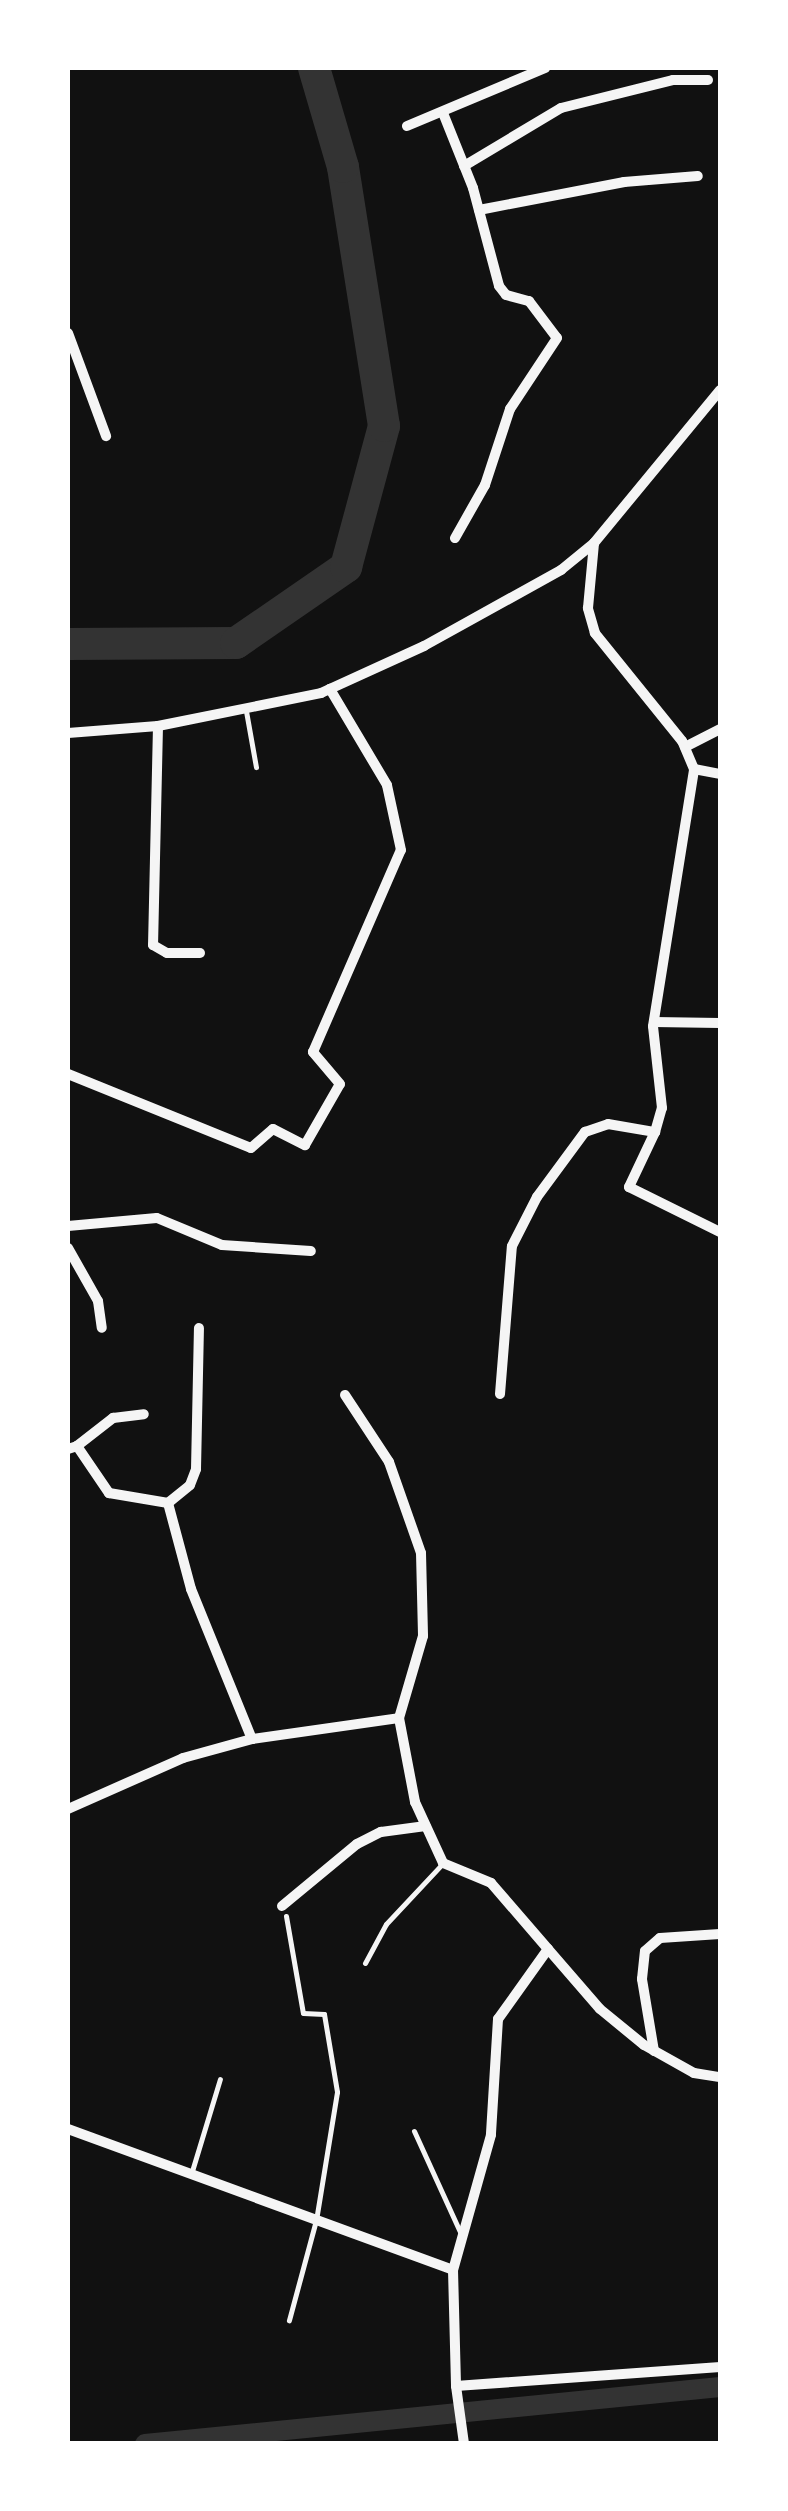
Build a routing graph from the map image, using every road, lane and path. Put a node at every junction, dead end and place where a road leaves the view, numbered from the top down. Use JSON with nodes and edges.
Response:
{"nodes":[{"id":1,"x":544,"y":68,"type":"edge"},
{"id":2,"x":708,"y":80,"type":"dead end"},
{"id":3,"x":443,"y":113,"type":"junction"},
{"id":4,"x":407,"y":126,"type":"dead end"},
{"id":5,"x":464,"y":166,"type":"junction"},
{"id":6,"x":698,"y":176,"type":"dead end"},
{"id":7,"x":479,"y":210,"type":"junction"},
{"id":8,"x":68,"y":333,"type":"edge"},
{"id":9,"x":720,"y":390,"type":"edge"},
{"id":10,"x":106,"y":436,"type":"dead end"},
{"id":11,"x":455,"y":538,"type":"dead end"},
{"id":12,"x":594,"y":544,"type":"junction"},
{"id":13,"x":330,"y":689,"type":"junction"},
{"id":14,"x":246,"y":708,"type":"junction"},
{"id":15,"x":158,"y":726,"type":"junction"},
{"id":16,"x":720,"y":729,"type":"edge"},
{"id":17,"x":68,"y":733,"type":"edge"},
{"id":18,"x":685,"y":747,"type":"junction"},
{"id":19,"x":256,"y":768,"type":"dead end"},
{"id":20,"x":694,"y":769,"type":"junction"},
{"id":21,"x":720,"y":774,"type":"edge"},
{"id":22,"x":200,"y":953,"type":"dead end"},
{"id":23,"x":654,"y":1022,"type":"junction"},
{"id":24,"x":720,"y":1023,"type":"edge"},
{"id":25,"x":68,"y":1074,"type":"edge"},
{"id":26,"x":654,"y":1132,"type":"junction"},
{"id":27,"x":68,"y":1226,"type":"edge"},
{"id":28,"x":720,"y":1232,"type":"edge"},
{"id":29,"x":68,"y":1248,"type":"edge"},
{"id":30,"x":311,"y":1251,"type":"dead end"},
{"id":31,"x":102,"y":1328,"type":"dead end"},
{"id":32,"x":199,"y":1328,"type":"dead end"},
{"id":33,"x":500,"y":1394,"type":"dead end"},
{"id":34,"x":345,"y":1395,"type":"dead end"},
{"id":35,"x":144,"y":1414,"type":"dead end"},
{"id":36,"x":72,"y":1447,"type":"edge"},
{"id":37,"x":168,"y":1503,"type":"junction"},
{"id":38,"x":399,"y":1718,"type":"junction"},
{"id":39,"x":252,"y":1739,"type":"junction"},
{"id":40,"x":68,"y":1809,"type":"edge"},
{"id":41,"x":426,"y":1826,"type":"junction"},
{"id":42,"x":443,"y":1864,"type":"junction"},
{"id":43,"x":284,"y":1911,"type":"joint"},
{"id":44,"x":720,"y":1934,"type":"edge"},
{"id":45,"x":548,"y":1949,"type":"junction"},
{"id":46,"x":365,"y":1963,"type":"dead end"},
{"id":47,"x":654,"y":2050,"type":"junction"},
{"id":48,"x":720,"y":2077,"type":"edge"},
{"id":49,"x":220,"y":2079,"type":"dead end"},
{"id":50,"x":68,"y":2129,"type":"edge"},
{"id":51,"x":414,"y":2131,"type":"dead end"},
{"id":52,"x":191,"y":2174,"type":"junction"},
{"id":53,"x":316,"y":2220,"type":"junction"},
{"id":54,"x":462,"y":2237,"type":"junction"},
{"id":55,"x":452,"y":2270,"type":"junction"},
{"id":56,"x":289,"y":2320,"type":"dead end"},
{"id":57,"x":720,"y":2368,"type":"edge"},
{"id":58,"x":456,"y":2392,"type":"junction"},
{"id":59,"x":464,"y":2444,"type":"edge"}],
"edges":[{"from":1,"to":3,"type":"street"},
{"from":2,"to":5,"type":"street"},
{"from":3,"to":4,"type":"street"},
{"from":3,"to":5,"type":"street"},
{"from":5,"to":7,"type":"street"},
{"from":6,"to":7,"type":"street"},
{"from":7,"to":11,"type":"street"},
{"from":8,"to":10,"type":"street"},
{"from":9,"to":12,"type":"street"},
{"from":12,"to":13,"type":"street"},
{"from":12,"to":18,"type":"street"},
{"from":13,"to":14,"type":"street"},
{"from":13,"to":25,"type":"street"},
{"from":14,"to":15,"type":"street"},
{"from":14,"to":19,"type":"lane"},
{"from":15,"to":17,"type":"street"},
{"from":15,"to":22,"type":"street"},
{"from":16,"to":18,"type":"street"},
{"from":18,"to":20,"type":"street"},
{"from":20,"to":21,"type":"street"},
{"from":20,"to":23,"type":"street"},
{"from":23,"to":24,"type":"street"},
{"from":23,"to":26,"type":"street"},
{"from":26,"to":28,"type":"street"},
{"from":26,"to":33,"type":"street"},
{"from":27,"to":30,"type":"street"},
{"from":29,"to":31,"type":"street"},
{"from":32,"to":37,"type":"street"},
{"from":34,"to":38,"type":"street"},
{"from":35,"to":36,"type":"street"},
{"from":36,"to":37,"type":"street"},
{"from":37,"to":39,"type":"street"},
{"from":38,"to":39,"type":"street"},
{"from":38,"to":41,"type":"street"},
{"from":39,"to":40,"type":"street"},
{"from":41,"to":42,"type":"street"},
{"from":41,"to":43,"type":"street"},
{"from":42,"to":45,"type":"street"},
{"from":42,"to":46,"type":"lane"},
{"from":43,"to":53,"type":"lane"},
{"from":44,"to":47,"type":"street"},
{"from":45,"to":47,"type":"street"},
{"from":45,"to":54,"type":"street"},
{"from":47,"to":48,"type":"street"},
{"from":49,"to":52,"type":"lane"},
{"from":50,"to":52,"type":"street"},
{"from":51,"to":54,"type":"lane"},
{"from":52,"to":53,"type":"street"},
{"from":53,"to":55,"type":"street"},
{"from":53,"to":56,"type":"lane"},
{"from":54,"to":55,"type":"street"},
{"from":55,"to":58,"type":"street"},
{"from":57,"to":58,"type":"street"},
{"from":58,"to":59,"type":"street"}]}
